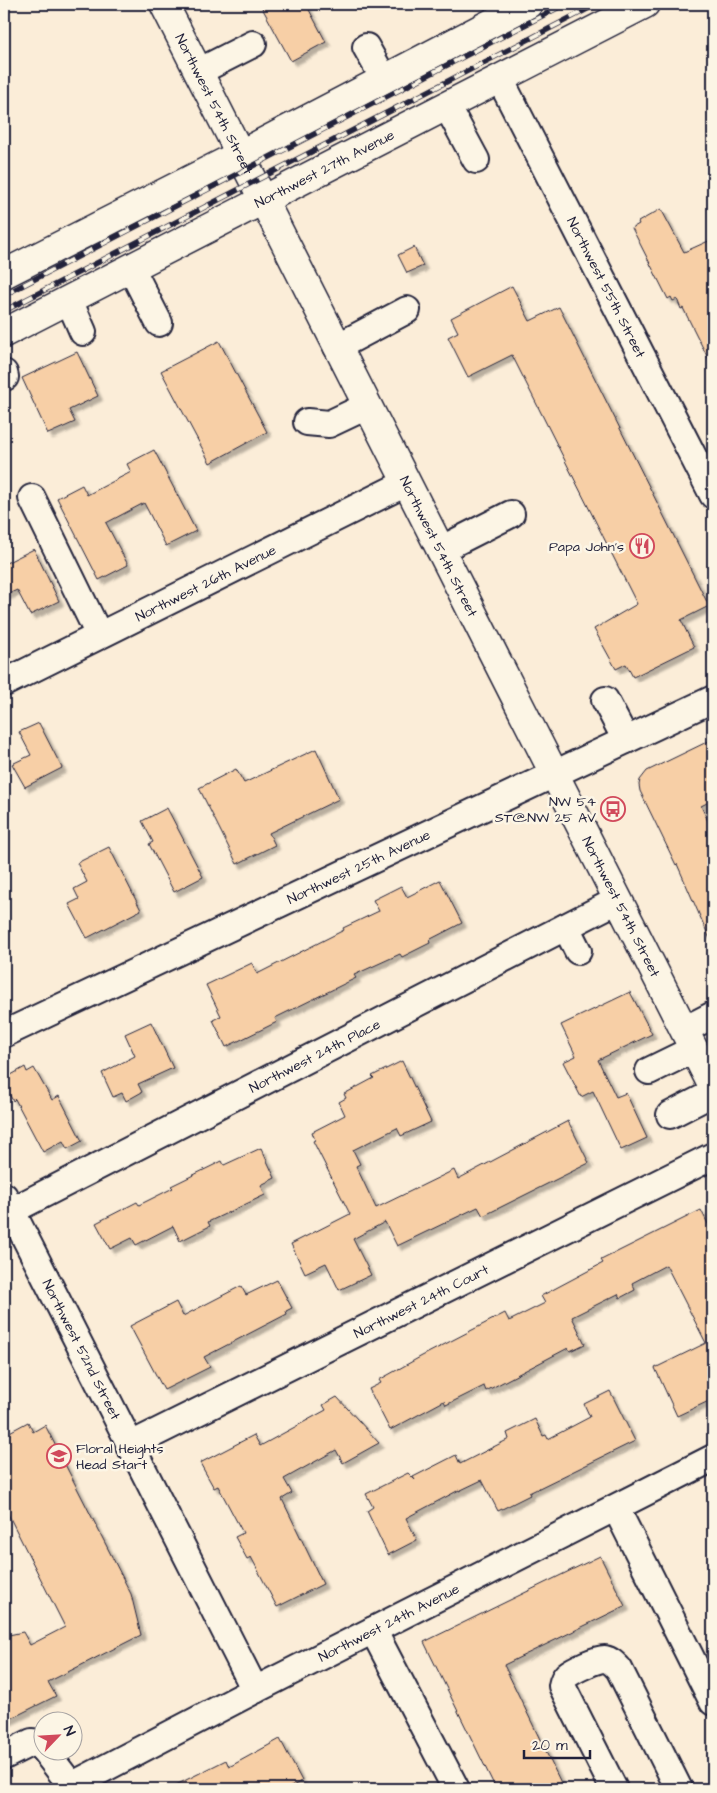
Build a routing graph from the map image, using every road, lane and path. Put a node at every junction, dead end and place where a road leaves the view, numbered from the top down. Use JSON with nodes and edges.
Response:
{"nodes":[{"id":1,"x":164,"y":4,"type":"edge"},
{"id":2,"x":528,"y":4,"type":"edge"},
{"id":3,"x":645,"y":4,"type":"edge"},
{"id":4,"x":253,"y":44,"type":"dead end"},
{"id":5,"x":366,"y":47,"type":"dead end"},
{"id":6,"x":198,"y":72,"type":"junction"},
{"id":7,"x":384,"y":79,"type":"junction"},
{"id":8,"x":500,"y":79,"type":"junction"},
{"id":9,"x":447,"y":106,"type":"junction"},
{"id":10,"x":239,"y":155,"type":"junction"},
{"id":11,"x":476,"y":160,"type":"dead end"},
{"id":12,"x":262,"y":200,"type":"junction"},
{"id":13,"x":131,"y":268,"type":"junction"},
{"id":14,"x":4,"y":274,"type":"edge"},
{"id":15,"x":69,"y":300,"type":"junction"},
{"id":16,"x":407,"y":310,"type":"dead end"},
{"id":17,"x":159,"y":323,"type":"dead end"},
{"id":18,"x":84,"y":332,"type":"dead end"},
{"id":19,"x":4,"y":333,"type":"edge"},
{"id":20,"x":337,"y":347,"type":"junction"},
{"id":21,"x":367,"y":406,"type":"junction"},
{"id":22,"x":307,"y":422,"type":"dead end"},
{"id":23,"x":406,"y":483,"type":"junction"},
{"id":24,"x":713,"y":495,"type":"edge"},
{"id":25,"x":32,"y":498,"type":"dead end"},
{"id":26,"x":511,"y":514,"type":"dead end"},
{"id":27,"x":440,"y":550,"type":"junction"},
{"id":28,"x":99,"y":635,"type":"junction"},
{"id":29,"x":4,"y":682,"type":"edge"},
{"id":30,"x":713,"y":699,"type":"edge"},
{"id":31,"x":605,"y":700,"type":"dead end"},
{"id":32,"x":626,"y":740,"type":"junction"},
{"id":33,"x":554,"y":774,"type":"junction"},
{"id":34,"x":618,"y":900,"type":"junction"},
{"id":35,"x":566,"y":927,"type":"junction"},
{"id":36,"x":578,"y":951,"type":"dead end"},
{"id":37,"x":713,"y":1016,"type":"edge"},
{"id":38,"x":4,"y":1034,"type":"edge"},
{"id":39,"x":689,"y":1040,"type":"junction"},
{"id":40,"x":649,"y":1071,"type":"dead end"},
{"id":41,"x":712,"y":1081,"type":"edge"},
{"id":42,"x":670,"y":1115,"type":"dead end"},
{"id":43,"x":713,"y":1156,"type":"edge"},
{"id":44,"x":7,"y":1204,"type":"edge"},
{"id":45,"x":130,"y":1446,"type":"junction"},
{"id":46,"x":713,"y":1458,"type":"edge"},
{"id":47,"x":616,"y":1508,"type":"junction"},
{"id":48,"x":373,"y":1630,"type":"junction"},
{"id":49,"x":255,"y":1690,"type":"junction"},
{"id":50,"x":713,"y":1702,"type":"edge"},
{"id":51,"x":32,"y":1742,"type":"edge"},
{"id":52,"x":4,"y":1756,"type":"edge"},
{"id":53,"x":51,"y":1760,"type":"edge"},
{"id":54,"x":71,"y":1788,"type":"edge"},
{"id":55,"x":456,"y":1789,"type":"edge"},
{"id":56,"x":614,"y":1789,"type":"edge"},
{"id":57,"x":679,"y":1789,"type":"edge"}],
"edges":[{"from":1,"to":6,"type":"main road","name":"Northwest 54th Street"},
{"from":2,"to":7,"type":"main road"},
{"from":3,"to":8,"type":"main road","name":"Northwest 27th Avenue"},
{"from":4,"to":6,"type":"street"},
{"from":5,"to":7,"type":"street"},
{"from":6,"to":10,"type":"main road","name":"Northwest 54th Street"},
{"from":7,"to":10,"type":"main road"},
{"from":8,"to":9,"type":"main road","name":"Northwest 27th Avenue"},
{"from":8,"to":24,"type":"street","name":"Northwest 55th Street"},
{"from":9,"to":11,"type":"street"},
{"from":9,"to":12,"type":"main road","name":"Northwest 27th Avenue"},
{"from":10,"to":12,"type":"main road","name":"Northwest 54th Street"},
{"from":10,"to":14,"type":"main road"},
{"from":12,"to":13,"type":"main road","name":"Northwest 27th Avenue"},
{"from":12,"to":20,"type":"main road","name":"Northwest 54th Street"},
{"from":13,"to":15,"type":"main road","name":"Northwest 27th Avenue"},
{"from":13,"to":17,"type":"street"},
{"from":15,"to":18,"type":"street"},
{"from":15,"to":19,"type":"main road","name":"Northwest 27th Avenue"},
{"from":16,"to":20,"type":"street"},
{"from":20,"to":21,"type":"main road","name":"Northwest 54th Street"},
{"from":21,"to":22,"type":"street"},
{"from":21,"to":23,"type":"main road","name":"Northwest 54th Street"},
{"from":23,"to":27,"type":"main road","name":"Northwest 54th Street"},
{"from":23,"to":28,"type":"street","name":"Northwest 26th Avenue"},
{"from":25,"to":28,"type":"street"},
{"from":26,"to":27,"type":"street"},
{"from":27,"to":33,"type":"main road","name":"Northwest 54th Street"},
{"from":28,"to":29,"type":"street","name":"Northwest 26th Avenue"},
{"from":30,"to":32,"type":"street","name":"Northwest 25th Avenue"},
{"from":31,"to":32,"type":"street"},
{"from":32,"to":33,"type":"street","name":"Northwest 25th Avenue"},
{"from":33,"to":34,"type":"main road","name":"Northwest 54th Street"},
{"from":33,"to":38,"type":"street","name":"Northwest 25th Avenue"},
{"from":34,"to":35,"type":"street","name":"Northwest 24th Place"},
{"from":34,"to":39,"type":"main road","name":"Northwest 54th Street"},
{"from":35,"to":36,"type":"street"},
{"from":35,"to":44,"type":"street","name":"Northwest 24th Place"},
{"from":37,"to":39,"type":"street"},
{"from":39,"to":40,"type":"street"},
{"from":39,"to":41,"type":"main road","name":"Northwest 54th Street"},
{"from":41,"to":42,"type":"street"},
{"from":43,"to":45,"type":"street","name":"Northwest 24th Court"},
{"from":44,"to":45,"type":"street","name":"Northwest 52nd Street"},
{"from":45,"to":49,"type":"street","name":"Northwest 52nd Street"},
{"from":46,"to":47,"type":"street","name":"Northwest 24th Avenue"},
{"from":47,"to":48,"type":"street","name":"Northwest 24th Avenue"},
{"from":47,"to":50,"type":"street"},
{"from":48,"to":49,"type":"street","name":"Northwest 24th Avenue"},
{"from":48,"to":55,"type":"street"},
{"from":49,"to":54,"type":"street","name":"Northwest 24th Avenue"},
{"from":51,"to":52,"type":"street"},
{"from":53,"to":54,"type":"street"},
{"from":56,"to":57,"type":"street"}]}
